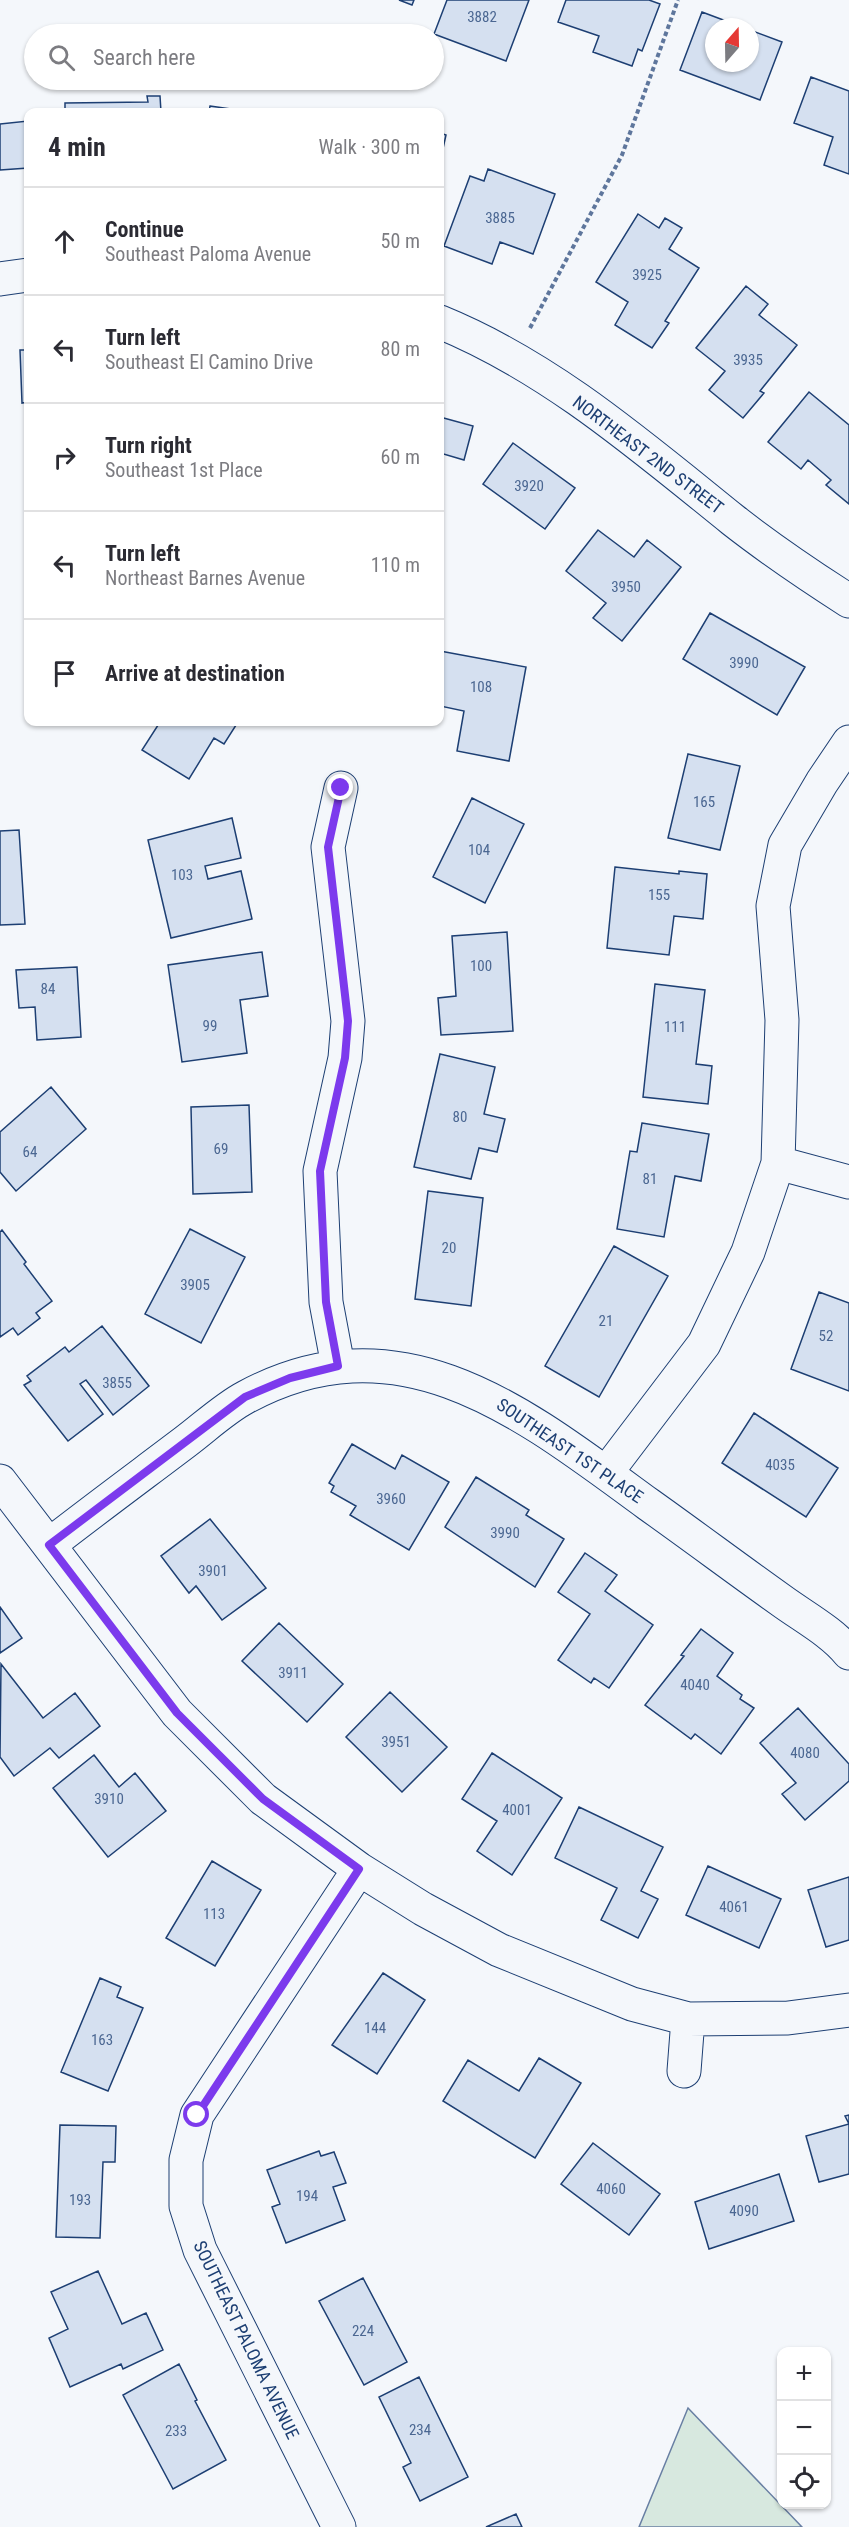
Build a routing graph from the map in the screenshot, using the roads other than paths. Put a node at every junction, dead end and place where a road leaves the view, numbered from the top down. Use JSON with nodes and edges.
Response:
{"nodes":[{"id":1,"x":24,"y":276,"type":"edge"},
{"id":2,"x":0,"y":279,"type":"edge"},
{"id":3,"x":444,"y":324,"type":"edge"},
{"id":4,"x":849,"y":601,"type":"edge"},
{"id":5,"x":849,"y":742,"type":"edge"},
{"id":6,"x":341,"y":788,"type":"dead end"},
{"id":7,"x":778,"y":1163,"type":"junction"},
{"id":8,"x":849,"y":1182,"type":"edge"},
{"id":9,"x":338,"y":1366,"type":"junction"},
{"id":10,"x":606,"y":1473,"type":"junction"},
{"id":11,"x":0,"y":1481,"type":"edge"},
{"id":12,"x":49,"y":1545,"type":"junction"},
{"id":13,"x":849,"y":1653,"type":"edge"},
{"id":14,"x":359,"y":1869,"type":"junction"},
{"id":15,"x":849,"y":2010,"type":"edge"},
{"id":16,"x":688,"y":2019,"type":"junction"},
{"id":17,"x":684,"y":2071,"type":"dead end"},
{"id":18,"x":339,"y":2527,"type":"edge"}],
"edges":[{"from":1,"to":2,"type":"street"},
{"from":3,"to":4,"type":"street","name":"NORTHEAST 2ND STREET"},
{"from":5,"to":7,"type":"street"},
{"from":6,"to":9,"type":"street"},
{"from":7,"to":8,"type":"street"},
{"from":7,"to":10,"type":"street"},
{"from":9,"to":10,"type":"street","name":"SOUTHEAST 1ST PLACE"},
{"from":9,"to":12,"type":"street","name":"SOUTHEAST 1ST PLACE"},
{"from":10,"to":13,"type":"street","name":"SOUTHEAST 1ST PLACE"},
{"from":11,"to":12,"type":"street"},
{"from":12,"to":14,"type":"street"},
{"from":14,"to":16,"type":"street"},
{"from":14,"to":18,"type":"street","name":"SOUTHEAST PALOMA AVENUE"},
{"from":15,"to":16,"type":"street"},
{"from":16,"to":17,"type":"street"}]}
